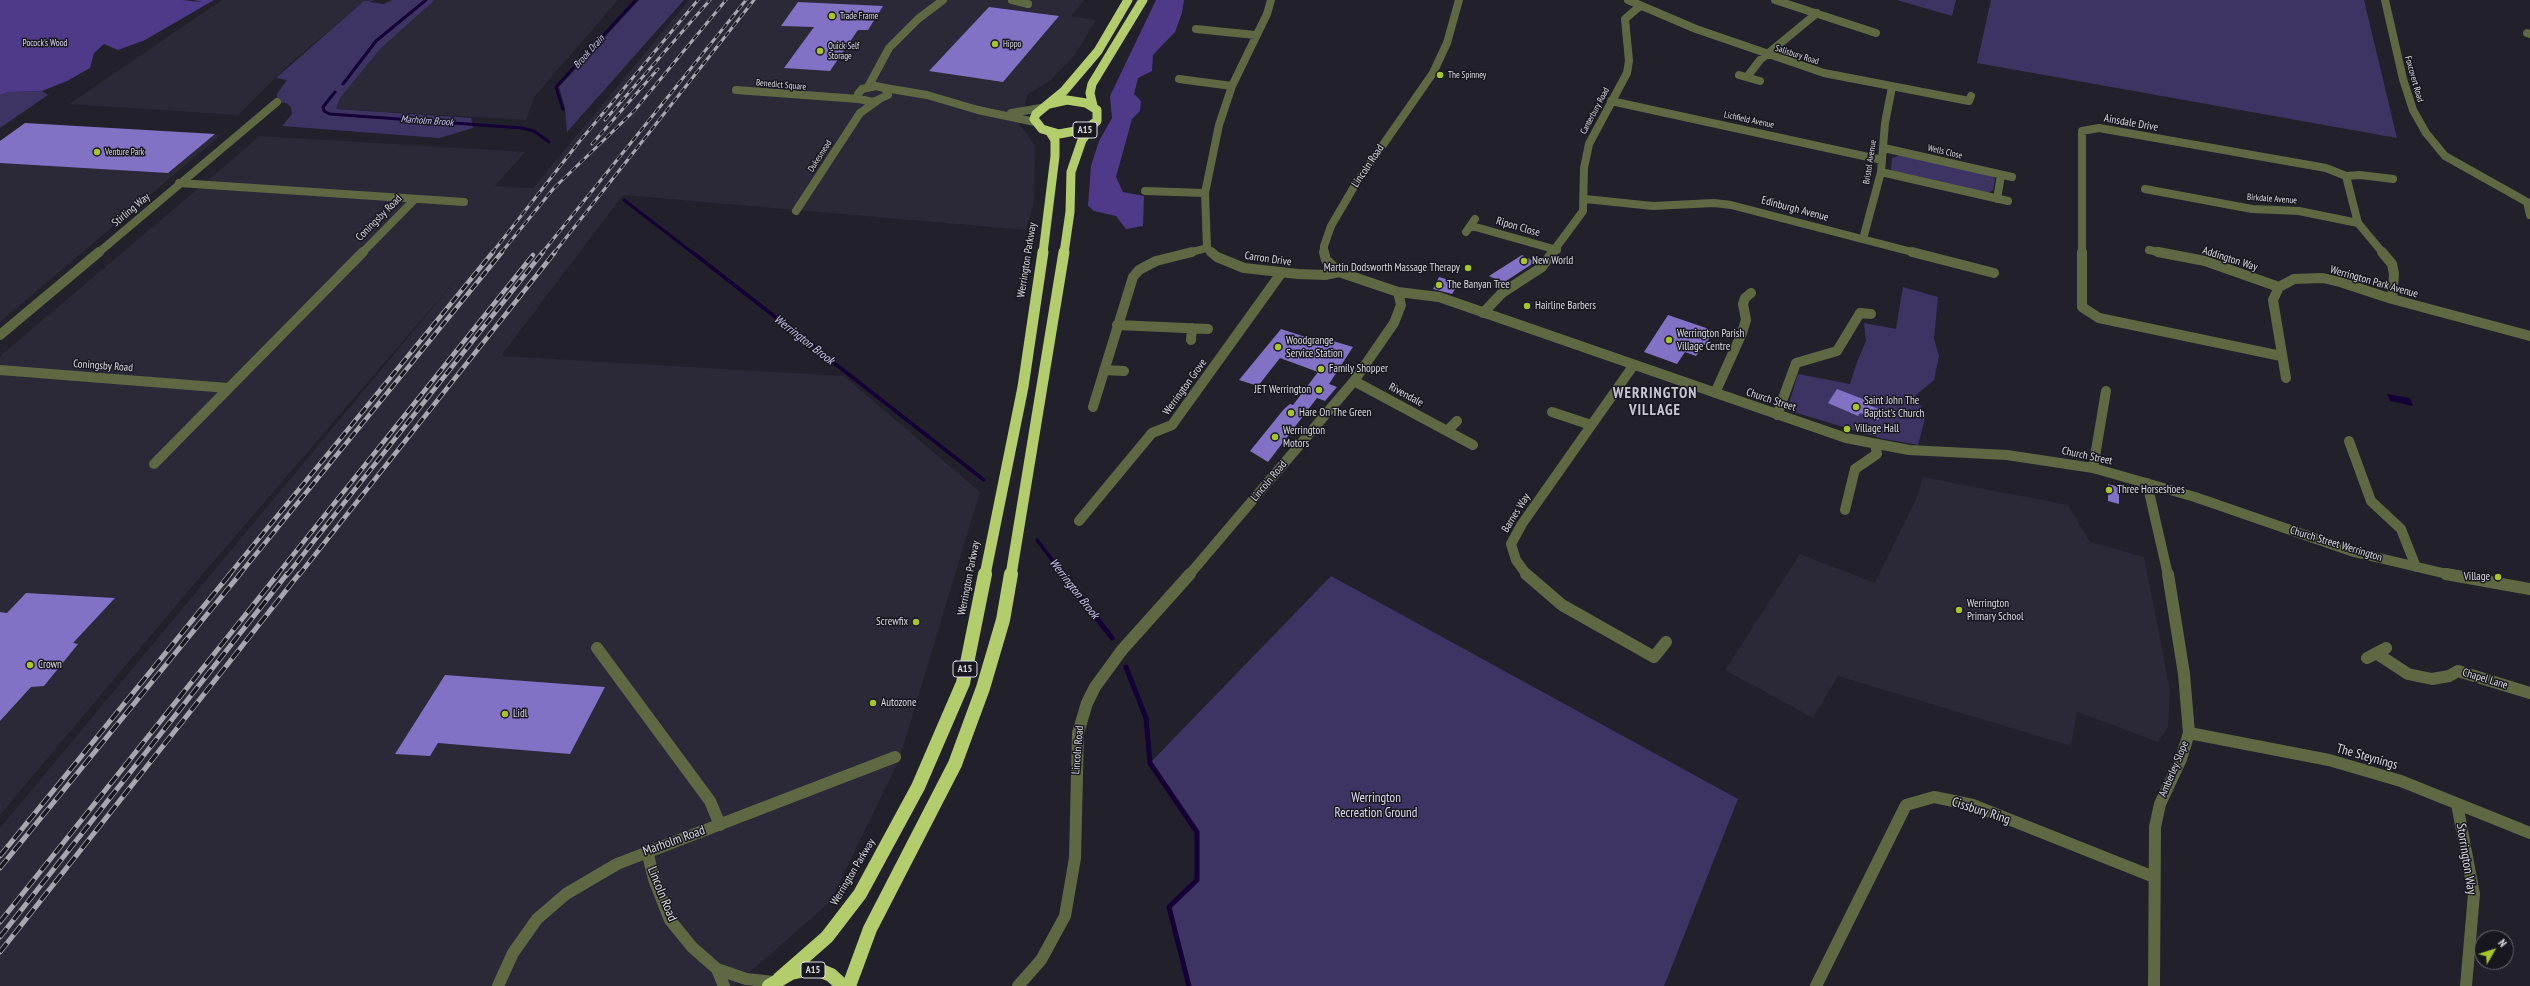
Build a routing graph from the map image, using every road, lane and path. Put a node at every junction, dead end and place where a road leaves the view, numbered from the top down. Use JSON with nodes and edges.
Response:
{"nodes":[{"id":1,"x":943,"y":0,"type":"edge"},
{"id":2,"x":1012,"y":0,"type":"edge"},
{"id":3,"x":1128,"y":0,"type":"edge"},
{"id":4,"x":1143,"y":0,"type":"edge"},
{"id":5,"x":1271,"y":0,"type":"edge"},
{"id":6,"x":1460,"y":0,"type":"edge"},
{"id":7,"x":1628,"y":0,"type":"edge"},
{"id":8,"x":1775,"y":0,"type":"edge"},
{"id":9,"x":2385,"y":0,"type":"edge"},
{"id":10,"x":1028,"y":4,"type":"dead end"},
{"id":11,"x":1640,"y":6,"type":"junction"},
{"id":12,"x":1817,"y":13,"type":"junction"},
{"id":13,"x":1224,"y":24,"type":"dead end"},
{"id":14,"x":1196,"y":29,"type":"dead end"},
{"id":15,"x":1220,"y":32,"type":"junction"},
{"id":16,"x":1876,"y":34,"type":"dead end"},
{"id":17,"x":1255,"y":35,"type":"junction"},
{"id":18,"x":1769,"y":55,"type":"junction"},
{"id":19,"x":878,"y":72,"type":"junction"},
{"id":20,"x":1202,"y":72,"type":"dead end"},
{"id":21,"x":1739,"y":75,"type":"dead end"},
{"id":22,"x":1747,"y":78,"type":"junction"},
{"id":23,"x":1179,"y":79,"type":"dead end"},
{"id":24,"x":1197,"y":82,"type":"junction"},
{"id":25,"x":1760,"y":82,"type":"dead end"},
{"id":26,"x":1232,"y":86,"type":"junction"},
{"id":27,"x":883,"y":87,"type":"junction"},
{"id":28,"x":1892,"y":87,"type":"junction"},
{"id":29,"x":865,"y":88,"type":"junction"},
{"id":30,"x":736,"y":90,"type":"dead end"},
{"id":31,"x":927,"y":95,"type":"junction"},
{"id":32,"x":824,"y":96,"type":"junction"},
{"id":33,"x":860,"y":99,"type":"junction"},
{"id":34,"x":880,"y":100,"type":"junction"},
{"id":35,"x":1611,"y":101,"type":"junction"},
{"id":36,"x":1969,"y":101,"type":"dead end"},
{"id":37,"x":277,"y":102,"type":"dead end"},
{"id":38,"x":1045,"y":106,"type":"junction"},
{"id":39,"x":1093,"y":106,"type":"junction"},
{"id":40,"x":860,"y":113,"type":"junction"},
{"id":41,"x":999,"y":114,"type":"junction"},
{"id":42,"x":1035,"y":122,"type":"junction"},
{"id":43,"x":1093,"y":126,"type":"junction"},
{"id":44,"x":1050,"y":132,"type":"junction"},
{"id":45,"x":1884,"y":148,"type":"junction"},
{"id":46,"x":1882,"y":160,"type":"junction"},
{"id":47,"x":1881,"y":172,"type":"junction"},
{"id":48,"x":2001,"y":175,"type":"junction"},
{"id":49,"x":2346,"y":176,"type":"junction"},
{"id":50,"x":2012,"y":177,"type":"dead end"},
{"id":51,"x":2395,"y":180,"type":"dead end"},
{"id":52,"x":1171,"y":182,"type":"dead end"},
{"id":53,"x":180,"y":183,"type":"junction"},
{"id":54,"x":2145,"y":189,"type":"dead end"},
{"id":55,"x":1145,"y":191,"type":"dead end"},
{"id":56,"x":1169,"y":192,"type":"junction"},
{"id":57,"x":1205,"y":193,"type":"junction"},
{"id":58,"x":414,"y":199,"type":"junction"},
{"id":59,"x":1585,"y":199,"type":"junction"},
{"id":60,"x":1997,"y":199,"type":"junction"},
{"id":61,"x":2008,"y":201,"type":"dead end"},
{"id":62,"x":2528,"y":201,"type":"edge"},
{"id":63,"x":464,"y":202,"type":"dead end"},
{"id":64,"x":796,"y":211,"type":"dead end"},
{"id":65,"x":2530,"y":215,"type":"edge"},
{"id":66,"x":2358,"y":223,"type":"junction"},
{"id":67,"x":1466,"y":232,"type":"dead end"},
{"id":68,"x":1863,"y":239,"type":"junction"},
{"id":69,"x":1207,"y":248,"type":"junction"},
{"id":70,"x":1557,"y":250,"type":"junction"},
{"id":71,"x":2149,"y":250,"type":"dead end"},
{"id":72,"x":1282,"y":272,"type":"junction"},
{"id":73,"x":1338,"y":272,"type":"junction"},
{"id":74,"x":1994,"y":273,"type":"dead end"},
{"id":75,"x":2279,"y":287,"type":"junction"},
{"id":76,"x":1398,"y":292,"type":"junction"},
{"id":77,"x":1751,"y":293,"type":"dead end"},
{"id":78,"x":2392,"y":299,"type":"junction"},
{"id":79,"x":1484,"y":313,"type":"junction"},
{"id":80,"x":1871,"y":314,"type":"dead end"},
{"id":81,"x":1116,"y":325,"type":"junction"},
{"id":82,"x":1192,"y":328,"type":"junction"},
{"id":83,"x":1208,"y":329,"type":"dead end"},
{"id":84,"x":0,"y":336,"type":"edge"},
{"id":85,"x":2530,"y":336,"type":"edge"},
{"id":86,"x":1191,"y":340,"type":"dead end"},
{"id":87,"x":2280,"y":356,"type":"junction"},
{"id":88,"x":1633,"y":366,"type":"junction"},
{"id":89,"x":0,"y":370,"type":"edge"},
{"id":90,"x":1104,"y":370,"type":"junction"},
{"id":91,"x":1124,"y":371,"type":"dead end"},
{"id":92,"x":2286,"y":378,"type":"dead end"},
{"id":93,"x":1354,"y":381,"type":"junction"},
{"id":94,"x":228,"y":388,"type":"junction"},
{"id":95,"x":2106,"y":391,"type":"dead end"},
{"id":96,"x":1714,"y":393,"type":"junction"},
{"id":97,"x":1093,"y":407,"type":"dead end"},
{"id":98,"x":1552,"y":412,"type":"dead end"},
{"id":99,"x":1777,"y":415,"type":"junction"},
{"id":100,"x":1457,"y":421,"type":"dead end"},
{"id":101,"x":1591,"y":425,"type":"junction"},
{"id":102,"x":1447,"y":431,"type":"junction"},
{"id":103,"x":2348,"y":441,"type":"dead end"},
{"id":104,"x":1876,"y":444,"type":"junction"},
{"id":105,"x":1473,"y":445,"type":"dead end"},
{"id":106,"x":154,"y":464,"type":"dead end"},
{"id":107,"x":2093,"y":468,"type":"junction"},
{"id":108,"x":2147,"y":483,"type":"junction"},
{"id":109,"x":1845,"y":510,"type":"dead end"},
{"id":110,"x":1079,"y":521,"type":"dead end"},
{"id":111,"x":2416,"y":567,"type":"junction"},
{"id":112,"x":2530,"y":589,"type":"edge"},
{"id":113,"x":1666,"y":642,"type":"dead end"},
{"id":114,"x":597,"y":648,"type":"dead end"},
{"id":115,"x":2386,"y":648,"type":"dead end"},
{"id":116,"x":2530,"y":692,"type":"edge"},
{"id":117,"x":2189,"y":733,"type":"junction"},
{"id":118,"x":895,"y":757,"type":"dead end"},
{"id":119,"x":2457,"y":804,"type":"junction"},
{"id":120,"x":720,"y":825,"type":"junction"},
{"id":121,"x":2530,"y":832,"type":"edge"},
{"id":122,"x":647,"y":851,"type":"junction"},
{"id":123,"x":2154,"y":877,"type":"junction"},
{"id":124,"x":716,"y":969,"type":"junction"},
{"id":125,"x":774,"y":982,"type":"edge"},
{"id":126,"x":498,"y":986,"type":"edge"},
{"id":127,"x":724,"y":986,"type":"edge"},
{"id":128,"x":843,"y":986,"type":"edge"},
{"id":129,"x":850,"y":986,"type":"edge"},
{"id":130,"x":1018,"y":986,"type":"edge"},
{"id":131,"x":1816,"y":986,"type":"edge"},
{"id":132,"x":2154,"y":986,"type":"edge"},
{"id":133,"x":2466,"y":986,"type":"edge"}],
"edges":[{"from":1,"to":19,"type":"street","name":"Dukesmead"},
{"from":2,"to":10,"type":"street"},
{"from":3,"to":38,"type":"highway"},
{"from":4,"to":39,"type":"highway","number":"A15"},
{"from":5,"to":17,"type":"street"},
{"from":6,"to":73,"type":"street","name":"Lincoln Road"},
{"from":7,"to":11,"type":"street","name":"Salisbury Road"},
{"from":8,"to":12,"type":"street"},
{"from":9,"to":62,"type":"street","name":"Foxcovert Road"},
{"from":11,"to":18,"type":"street","name":"Salisbury Road"},
{"from":11,"to":35,"type":"street","name":"Canterbury Road"},
{"from":12,"to":16,"type":"street"},
{"from":12,"to":18,"type":"street"},
{"from":13,"to":15,"type":"street"},
{"from":14,"to":15,"type":"street"},
{"from":15,"to":17,"type":"street"},
{"from":17,"to":26,"type":"street"},
{"from":18,"to":22,"type":"street"},
{"from":18,"to":28,"type":"street","name":"Salisbury Road"},
{"from":19,"to":27,"type":"street"},
{"from":19,"to":29,"type":"street","name":"Dukesmead"},
{"from":20,"to":24,"type":"street"},
{"from":21,"to":22,"type":"street"},
{"from":22,"to":25,"type":"street"},
{"from":23,"to":24,"type":"street"},
{"from":24,"to":26,"type":"street"},
{"from":26,"to":57,"type":"street"},
{"from":27,"to":29,"type":"street","name":"Benedict Square"},
{"from":27,"to":31,"type":"street","name":"Benedict Square"},
{"from":27,"to":34,"type":"street"},
{"from":28,"to":36,"type":"street","name":"Salisbury Road"},
{"from":28,"to":45,"type":"street","name":"Bristol Avenue"},
{"from":29,"to":32,"type":"street","name":"Benedict Square"},
{"from":29,"to":33,"type":"street","name":"Dukesmead"},
{"from":30,"to":32,"type":"street","name":"Benedict Square"},
{"from":31,"to":34,"type":"street","name":"Benedict Square"},
{"from":31,"to":41,"type":"street"},
{"from":32,"to":33,"type":"street","name":"Benedict Square"},
{"from":33,"to":34,"type":"street","name":"Benedict Square"},
{"from":33,"to":40,"type":"street","name":"Dukesmead"},
{"from":34,"to":40,"type":"street","name":"Dukesmead"},
{"from":35,"to":46,"type":"street","name":"Lichfield Avenue"},
{"from":35,"to":59,"type":"street","name":"Canterbury Road"},
{"from":37,"to":53,"type":"street","name":"Stirling Way"},
{"from":38,"to":39,"type":"highway","number":"A15"},
{"from":38,"to":41,"type":"street"},
{"from":38,"to":42,"type":"highway"},
{"from":39,"to":43,"type":"highway","number":"A15"},
{"from":40,"to":64,"type":"street","name":"Dukesmead"},
{"from":41,"to":42,"type":"street"},
{"from":42,"to":44,"type":"highway"},
{"from":43,"to":44,"type":"highway","number":"A15"},
{"from":43,"to":129,"type":"highway","number":"A15"},
{"from":44,"to":125,"type":"highway","name":"Werrington Parkway","number":"A15"},
{"from":45,"to":46,"type":"street","name":"Bristol Avenue"},
{"from":45,"to":48,"type":"street","name":"Wells Close"},
{"from":46,"to":47,"type":"street","name":"Bristol Avenue"},
{"from":47,"to":60,"type":"street"},
{"from":47,"to":68,"type":"street","name":"Bristol Avenue"},
{"from":48,"to":50,"type":"street","name":"Wells Close"},
{"from":48,"to":60,"type":"street"},
{"from":49,"to":51,"type":"street"},
{"from":49,"to":66,"type":"street"},
{"from":49,"to":87,"type":"street","name":"Ainsdale Drive"},
{"from":52,"to":56,"type":"street"},
{"from":53,"to":58,"type":"street","name":"Coningsby Road"},
{"from":53,"to":84,"type":"street","name":"Stirling Way"},
{"from":54,"to":66,"type":"street","name":"Birkdale Avenue"},
{"from":55,"to":56,"type":"street"},
{"from":56,"to":57,"type":"street"},
{"from":57,"to":69,"type":"street"},
{"from":58,"to":63,"type":"street"},
{"from":58,"to":94,"type":"street","name":"Coningsby Road"},
{"from":59,"to":68,"type":"street","name":"Edinburgh Avenue"},
{"from":59,"to":70,"type":"street","name":"Canterbury Road"},
{"from":60,"to":61,"type":"street"},
{"from":62,"to":65,"type":"street"},
{"from":66,"to":78,"type":"street"},
{"from":67,"to":70,"type":"street","name":"Ripon Close"},
{"from":68,"to":74,"type":"street","name":"Edinburgh Avenue"},
{"from":69,"to":72,"type":"street","name":"Carron Drive"},
{"from":69,"to":81,"type":"street"},
{"from":70,"to":79,"type":"street","name":"Canterbury Road"},
{"from":71,"to":75,"type":"street","name":"Addington Way"},
{"from":72,"to":73,"type":"street","name":"Carron Drive"},
{"from":72,"to":110,"type":"street","name":"Werrington Grove"},
{"from":73,"to":76,"type":"street"},
{"from":75,"to":78,"type":"street","name":"Werrington Park Avenue"},
{"from":75,"to":87,"type":"street"},
{"from":76,"to":79,"type":"street","name":"Church Street"},
{"from":76,"to":93,"type":"street","name":"Lincoln Road"},
{"from":77,"to":96,"type":"street"},
{"from":78,"to":85,"type":"street","name":"Werrington Park Avenue"},
{"from":79,"to":88,"type":"street","name":"Church Street"},
{"from":80,"to":99,"type":"street"},
{"from":81,"to":82,"type":"street"},
{"from":81,"to":90,"type":"street"},
{"from":82,"to":83,"type":"street"},
{"from":82,"to":86,"type":"street"},
{"from":87,"to":92,"type":"street"},
{"from":88,"to":96,"type":"street","name":"Church Street"},
{"from":88,"to":101,"type":"street","name":"Barnes Way"},
{"from":89,"to":94,"type":"street","name":"Coningsby Road"},
{"from":90,"to":91,"type":"street"},
{"from":90,"to":97,"type":"street"},
{"from":93,"to":102,"type":"street","name":"Rivendale"},
{"from":93,"to":130,"type":"street","name":"Lincoln Road"},
{"from":94,"to":106,"type":"street","name":"Coningsby Road"},
{"from":95,"to":107,"type":"street"},
{"from":96,"to":99,"type":"street","name":"Church Street"},
{"from":98,"to":101,"type":"street"},
{"from":99,"to":104,"type":"street","name":"Church Street"},
{"from":100,"to":102,"type":"street"},
{"from":101,"to":113,"type":"street","name":"Barnes Way"},
{"from":102,"to":105,"type":"street","name":"Rivendale"},
{"from":103,"to":111,"type":"street"},
{"from":104,"to":107,"type":"street","name":"Church Street"},
{"from":104,"to":109,"type":"street"},
{"from":107,"to":108,"type":"street","name":"Church Street"},
{"from":108,"to":111,"type":"street","name":"Church Street Werrington"},
{"from":108,"to":117,"type":"street","name":"Amberley Slope"},
{"from":111,"to":112,"type":"street","name":"Church Street Werrington"},
{"from":114,"to":120,"type":"street"},
{"from":115,"to":116,"type":"street","name":"Chapel Lane"},
{"from":117,"to":119,"type":"street","name":"The Steynings"},
{"from":117,"to":123,"type":"street","name":"Amberley Slope"},
{"from":118,"to":120,"type":"street","name":"Marholm Road"},
{"from":119,"to":121,"type":"street","name":"The Steynings"},
{"from":119,"to":133,"type":"street","name":"Storrington Way"},
{"from":120,"to":122,"type":"street","name":"Marholm Road"},
{"from":122,"to":124,"type":"street","name":"Lincoln Road"},
{"from":122,"to":126,"type":"street","name":"Marholm Road"},
{"from":123,"to":131,"type":"street","name":"Cissbury Ring"},
{"from":123,"to":132,"type":"street","name":"Amberley Slope"},
{"from":124,"to":125,"type":"street","name":"Lincoln Road"},
{"from":124,"to":127,"type":"street","name":"Lincoln Road"},
{"from":125,"to":128,"type":"highway","number":"A15"}]}
